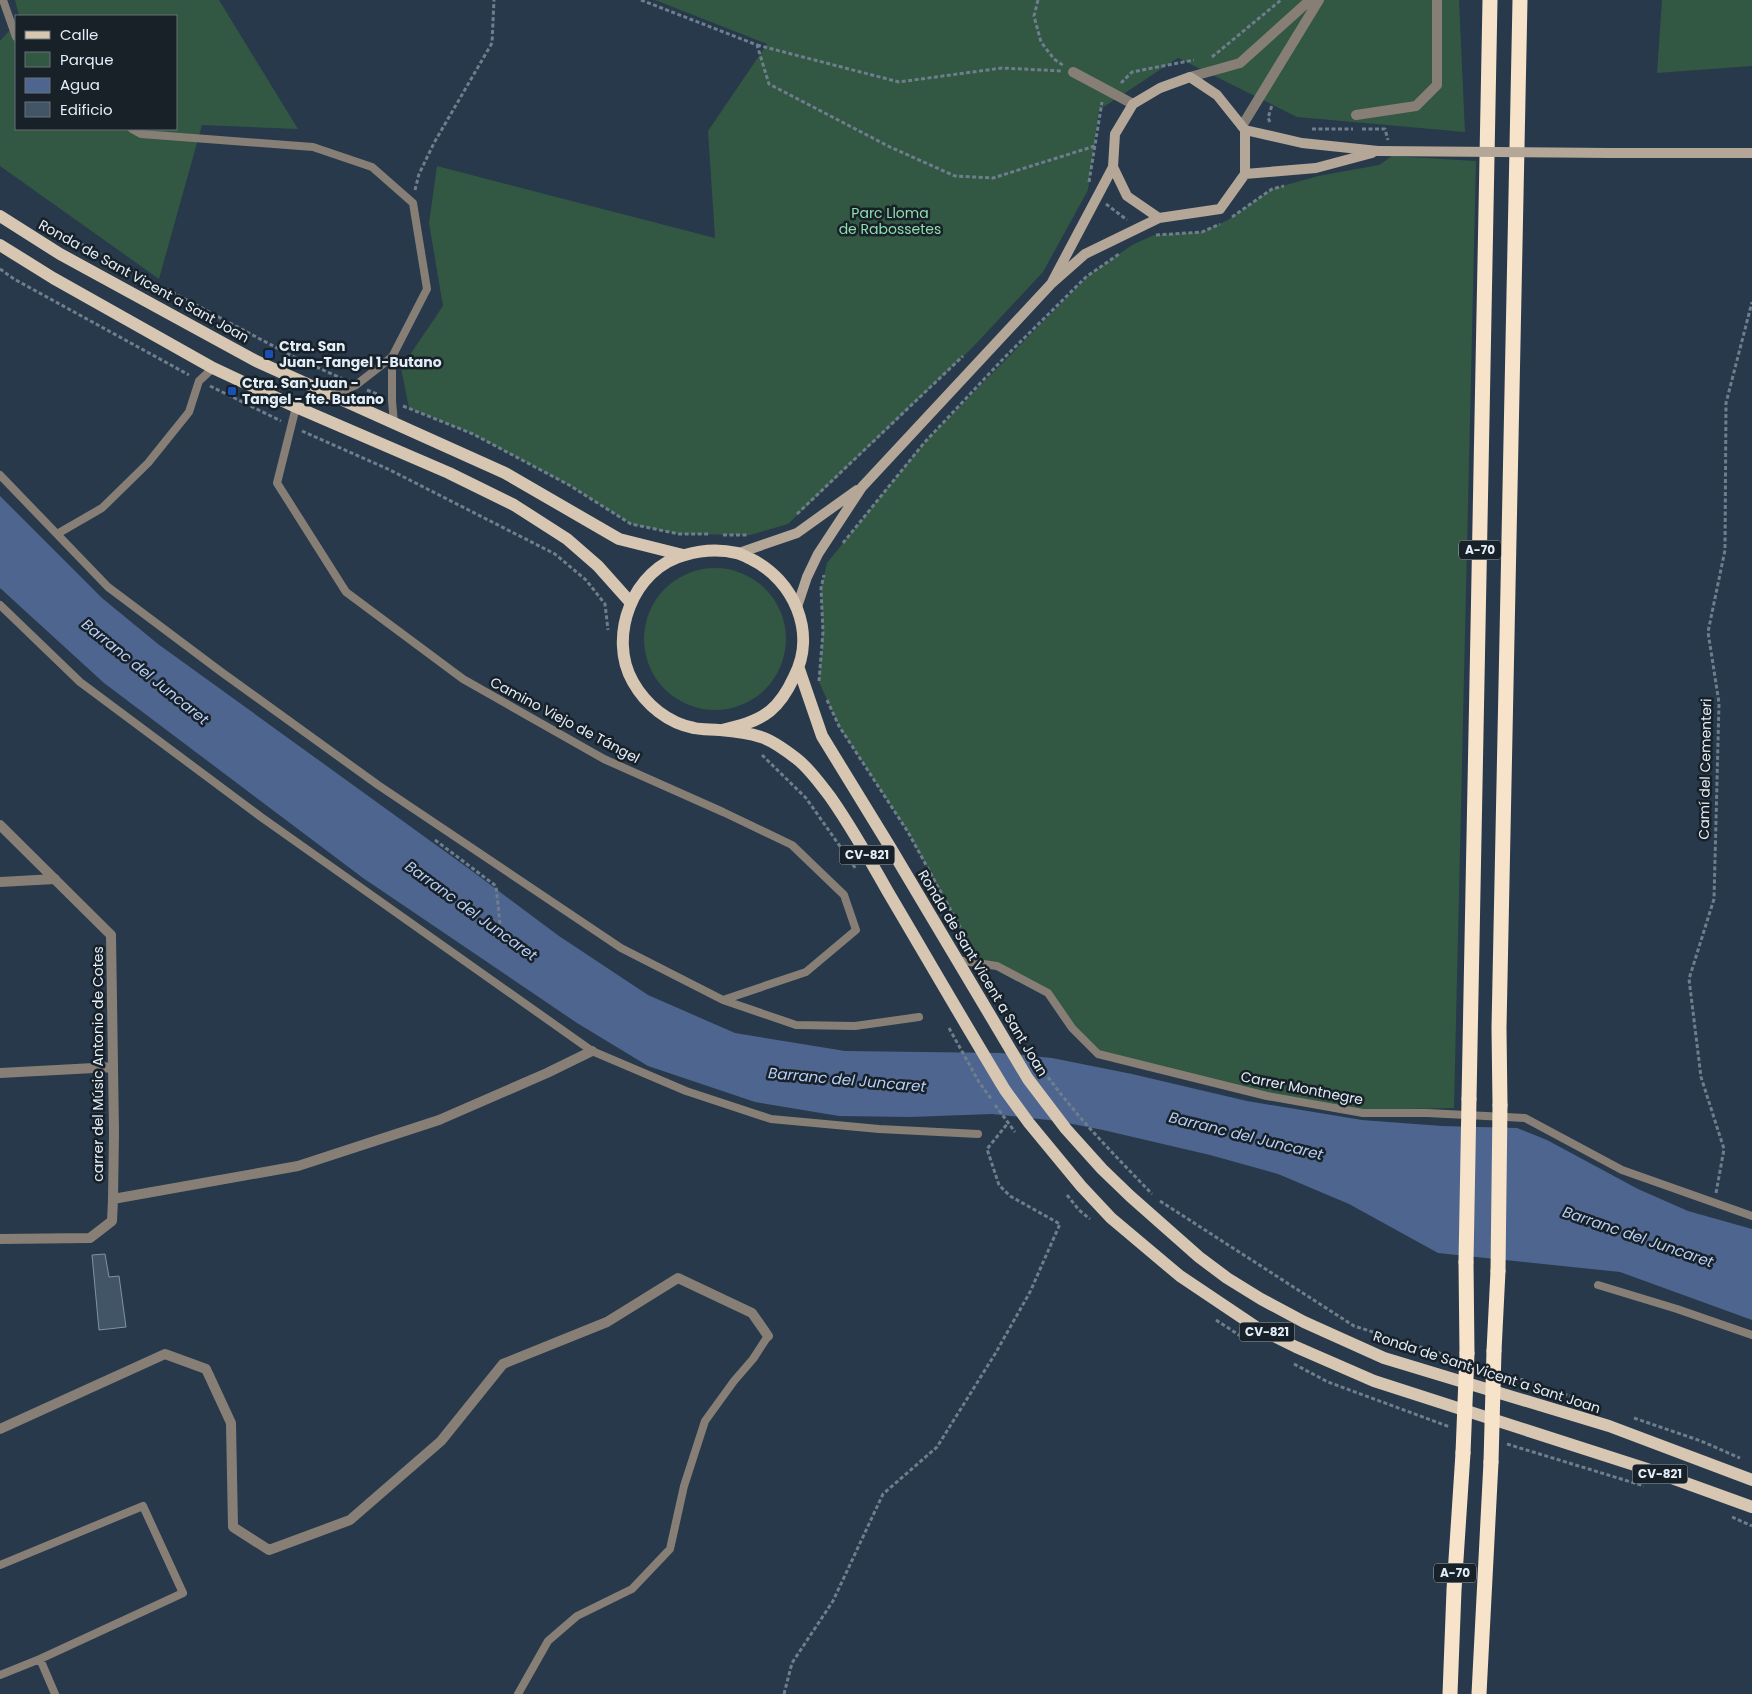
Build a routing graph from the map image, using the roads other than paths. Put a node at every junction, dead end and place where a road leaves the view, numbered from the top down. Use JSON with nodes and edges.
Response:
{"nodes":[{"id":1,"x":3,"y":0,"type":"edge"},
{"id":2,"x":1310,"y":0,"type":"edge"},
{"id":3,"x":1319,"y":0,"type":"edge"},
{"id":4,"x":1437,"y":0,"type":"edge"},
{"id":5,"x":1490,"y":0,"type":"edge"},
{"id":6,"x":1520,"y":0,"type":"edge"},
{"id":7,"x":15,"y":34,"type":"edge"},
{"id":8,"x":1073,"y":72,"type":"road end"},
{"id":9,"x":1190,"y":77,"type":"junction"},
{"id":10,"x":1133,"y":104,"type":"junction"},
{"id":11,"x":1356,"y":115,"type":"dead end"},
{"id":12,"x":1243,"y":128,"type":"junction"},
{"id":13,"x":134,"y":130,"type":"edge"},
{"id":14,"x":1378,"y":151,"type":"junction"},
{"id":15,"x":1752,"y":153,"type":"edge"},
{"id":16,"x":1113,"y":167,"type":"junction"},
{"id":17,"x":1245,"y":174,"type":"junction"},
{"id":18,"x":0,"y":216,"type":"edge"},
{"id":19,"x":1159,"y":218,"type":"junction"},
{"id":20,"x":0,"y":245,"type":"edge"},
{"id":21,"x":1051,"y":284,"type":"junction"},
{"id":22,"x":392,"y":357,"type":"junction"},
{"id":23,"x":213,"y":368,"type":"junction"},
{"id":24,"x":332,"y":396,"type":"junction"},
{"id":25,"x":296,"y":407,"type":"junction"},
{"id":26,"x":394,"y":423,"type":"junction"},
{"id":27,"x":0,"y":475,"type":"edge"},
{"id":28,"x":862,"y":486,"type":"junction"},
{"id":29,"x":57,"y":534,"type":"junction"},
{"id":30,"x":739,"y":554,"type":"junction"},
{"id":31,"x":683,"y":555,"type":"junction"},
{"id":32,"x":631,"y":602,"type":"junction"},
{"id":33,"x":0,"y":604,"type":"edge"},
{"id":34,"x":797,"y":607,"type":"junction"},
{"id":35,"x":799,"y":668,"type":"junction"},
{"id":36,"x":722,"y":730,"type":"junction"},
{"id":37,"x":0,"y":825,"type":"edge"},
{"id":38,"x":55,"y":879,"type":"junction"},
{"id":39,"x":0,"y":882,"type":"edge"},
{"id":40,"x":957,"y":960,"type":"junction"},
{"id":41,"x":723,"y":1000,"type":"junction"},
{"id":42,"x":919,"y":1017,"type":"dead end"},
{"id":43,"x":592,"y":1051,"type":"junction"},
{"id":44,"x":113,"y":1068,"type":"junction"},
{"id":45,"x":0,"y":1073,"type":"edge"},
{"id":46,"x":978,"y":1134,"type":"dead end"},
{"id":47,"x":113,"y":1199,"type":"junction"},
{"id":48,"x":1752,"y":1216,"type":"edge"},
{"id":49,"x":0,"y":1239,"type":"edge"},
{"id":50,"x":1598,"y":1285,"type":"dead end"},
{"id":51,"x":1752,"y":1335,"type":"edge"},
{"id":52,"x":768,"y":1336,"type":"joint"},
{"id":53,"x":0,"y":1429,"type":"edge"},
{"id":54,"x":1752,"y":1480,"type":"edge"},
{"id":55,"x":1752,"y":1507,"type":"edge"},
{"id":56,"x":0,"y":1565,"type":"edge"},
{"id":57,"x":40,"y":1659,"type":"junction"},
{"id":58,"x":0,"y":1675,"type":"edge"},
{"id":59,"x":55,"y":1694,"type":"edge"},
{"id":60,"x":518,"y":1694,"type":"edge"},
{"id":61,"x":1450,"y":1694,"type":"edge"},
{"id":62,"x":1480,"y":1694,"type":"edge"}],
"edges":[{"from":1,"to":7,"type":"lane"},
{"from":2,"to":9,"type":"street"},
{"from":3,"to":12,"type":"street"},
{"from":4,"to":11,"type":"street"},
{"from":5,"to":61,"type":"highway","number":"A-70","bridge":true},
{"from":6,"to":62,"type":"highway","number":"A-70","bridge":true},
{"from":8,"to":10,"type":"street"},
{"from":9,"to":10,"type":"main road","number":"CV-821"},
{"from":9,"to":12,"type":"main road"},
{"from":10,"to":16,"type":"main road","number":"CV-821"},
{"from":12,"to":14,"type":"main road"},
{"from":12,"to":17,"type":"main road"},
{"from":13,"to":22,"type":"lane"},
{"from":14,"to":15,"type":"main road","bridge":true},
{"from":14,"to":17,"type":"main road"},
{"from":16,"to":19,"type":"main road","number":"CV-821"},
{"from":16,"to":21,"type":"main road","number":"CV-821"},
{"from":17,"to":19,"type":"main road","number":"CV-821"},
{"from":18,"to":24,"type":"main road","name":"Ronda de Sant Vicent a Sant Joan","number":"CV-821"},
{"from":19,"to":21,"type":"main road","number":"CV-821"},
{"from":20,"to":23,"type":"main road"},
{"from":21,"to":28,"type":"main road","number":"CV-821"},
{"from":22,"to":24,"type":"lane"},
{"from":22,"to":26,"type":"lane"},
{"from":23,"to":25,"type":"main road"},
{"from":23,"to":29,"type":"lane"},
{"from":24,"to":26,"type":"main road","name":"Ronda de Sant Vicent a Sant Joan","number":"CV-821"},
{"from":25,"to":32,"type":"main road"},
{"from":25,"to":41,"type":"lane","name":"Camino Viejo de Tángel"},
{"from":26,"to":31,"type":"main road","name":"Ronda de Sant Vicent a Sant Joan","number":"CV-821"},
{"from":27,"to":29,"type":"lane"},
{"from":28,"to":30,"type":"main road","number":"CV-821"},
{"from":28,"to":34,"type":"main road","number":"CV-821"},
{"from":29,"to":41,"type":"lane"},
{"from":30,"to":31,"type":"main road","name":"Ronda de Sant Vicent a Sant Joan","number":"CV-821"},
{"from":30,"to":34,"type":"main road","name":"Ronda de Sant Vicent a Sant Joan","number":"CV-821"},
{"from":31,"to":32,"type":"main road","name":"Ronda de Sant Vicent a Sant Joan","number":"CV-821"},
{"from":32,"to":36,"type":"main road","name":"Ronda de Sant Vicent a Sant Joan","number":"CV-821"},
{"from":33,"to":43,"type":"lane"},
{"from":34,"to":35,"type":"main road","name":"Ronda de Sant Vicent a Sant Joan","number":"CV-821"},
{"from":35,"to":36,"type":"main road","name":"Ronda de Sant Vicent a Sant Joan","number":"CV-821"},
{"from":35,"to":40,"type":"main road","name":"Ronda de Sant Vicent a Sant Joan","number":"CV-821"},
{"from":36,"to":55,"type":"main road","name":"Ronda de Sant Vicent a Sant Joan","number":"CV-821"},
{"from":37,"to":38,"type":"street","name":"carrer del Músic Antonio de Cotes"},
{"from":38,"to":39,"type":"street"},
{"from":38,"to":44,"type":"street","name":"carrer del Músic Antonio de Cotes"},
{"from":40,"to":48,"type":"lane","name":"Carrer Montnegre"},
{"from":40,"to":54,"type":"main road","name":"Ronda de Sant Vicent a Sant Joan","number":"CV-821"},
{"from":41,"to":42,"type":"lane"},
{"from":43,"to":46,"type":"lane"},
{"from":43,"to":47,"type":"street"},
{"from":44,"to":45,"type":"street"},
{"from":44,"to":47,"type":"street","name":"carrer del Músic Antonio de Cotes"},
{"from":47,"to":49,"type":"street","name":"carrer del Músic Antonio de Cotes"},
{"from":50,"to":51,"type":"lane"},
{"from":52,"to":53,"type":"street"},
{"from":52,"to":60,"type":"lane"},
{"from":56,"to":57,"type":"lane"},
{"from":57,"to":58,"type":"lane"},
{"from":57,"to":59,"type":"lane"}]}
